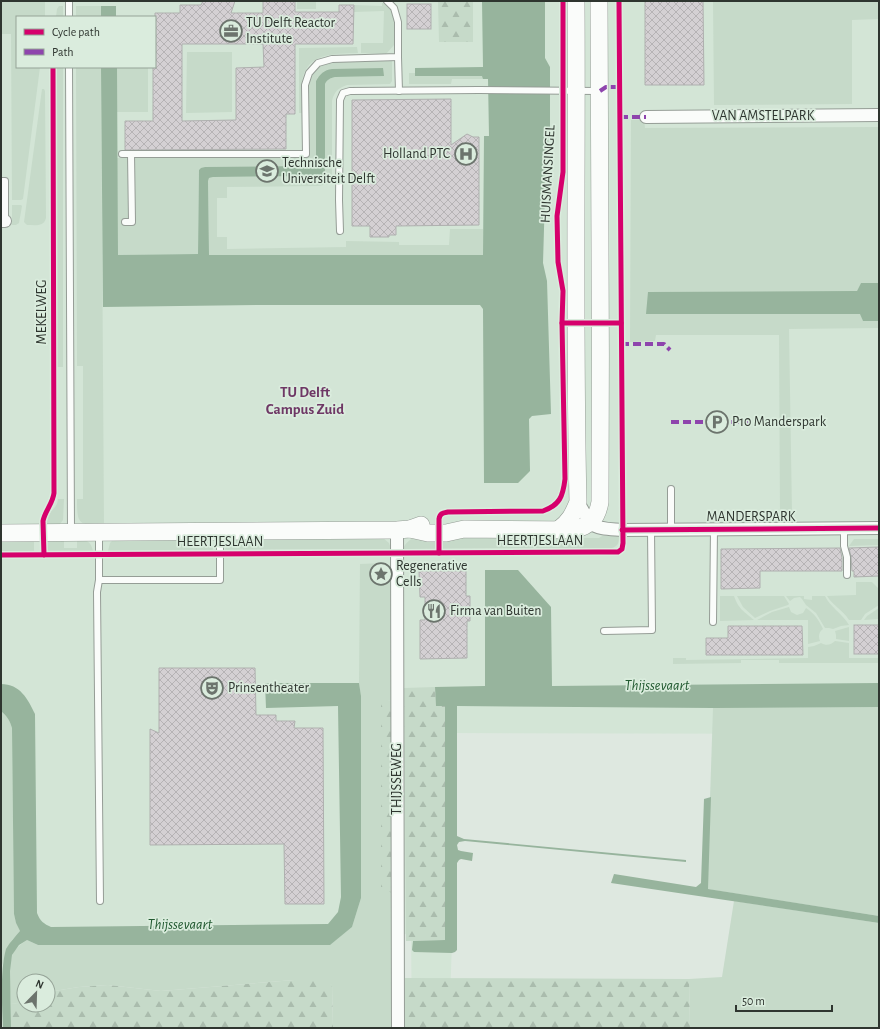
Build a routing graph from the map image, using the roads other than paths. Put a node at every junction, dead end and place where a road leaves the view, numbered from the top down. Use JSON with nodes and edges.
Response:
{"nodes":[{"id":1,"x":69,"y":1,"type":"edge"},
{"id":2,"x":387,"y":1,"type":"edge"},
{"id":3,"x":576,"y":1,"type":"edge"},
{"id":4,"x":599,"y":1,"type":"edge"},
{"id":5,"x":69,"y":16,"type":"edge"},
{"id":6,"x":398,"y":57,"type":"junction"},
{"id":7,"x":69,"y":68,"type":"edge"},
{"id":8,"x":399,"y":90,"type":"junction"},
{"id":9,"x":576,"y":91,"type":"junction"},
{"id":10,"x":600,"y":91,"type":"junction"},
{"id":11,"x":879,"y":115,"type":"edge"},
{"id":12,"x":646,"y":117,"type":"dead end"},
{"id":13,"x":122,"y":154,"type":"dead end"},
{"id":14,"x":131,"y":154,"type":"junction"},
{"id":15,"x":1,"y":181,"type":"edge"},
{"id":16,"x":3,"y":221,"type":"edge"},
{"id":17,"x":125,"y":222,"type":"dead end"},
{"id":18,"x":340,"y":231,"type":"dead end"},
{"id":19,"x":671,"y":489,"type":"dead end"},
{"id":20,"x":578,"y":502,"type":"junction"},
{"id":21,"x":590,"y":523,"type":"junction"},
{"id":22,"x":844,"y":528,"type":"junction"},
{"id":23,"x":879,"y":528,"type":"edge"},
{"id":24,"x":404,"y":529,"type":"junction"},
{"id":25,"x":559,"y":529,"type":"junction"},
{"id":26,"x":671,"y":529,"type":"junction"},
{"id":27,"x":714,"y":529,"type":"junction"},
{"id":28,"x":651,"y":530,"type":"junction"},
{"id":29,"x":220,"y":531,"type":"junction"},
{"id":30,"x":99,"y":532,"type":"junction"},
{"id":31,"x":1,"y":533,"type":"edge"},
{"id":32,"x":71,"y":533,"type":"junction"},
{"id":33,"x":847,"y":575,"type":"dead end"},
{"id":34,"x":99,"y":580,"type":"junction"},
{"id":35,"x":713,"y":622,"type":"dead end"},
{"id":36,"x":604,"y":631,"type":"dead end"},
{"id":37,"x":100,"y":901,"type":"dead end"},
{"id":38,"x":398,"y":1028,"type":"edge"}],
"edges":[{"from":1,"to":5,"type":"lane"},
{"from":2,"to":6,"type":"lane"},
{"from":3,"to":9,"type":"street","name":"HUISMANSINGEL"},
{"from":4,"to":10,"type":"street"},
{"from":6,"to":8,"type":"lane"},
{"from":6,"to":14,"type":"lane"},
{"from":7,"to":32,"type":"lane","name":"MEKELWEG"},
{"from":8,"to":9,"type":"lane"},
{"from":8,"to":18,"type":"lane"},
{"from":9,"to":10,"type":"lane"},
{"from":9,"to":20,"type":"street","name":"HUISMANSINGEL"},
{"from":10,"to":21,"type":"street"},
{"from":11,"to":12,"type":"street","name":"VAN AMSTELPARK"},
{"from":13,"to":14,"type":"lane"},
{"from":14,"to":17,"type":"lane"},
{"from":15,"to":16,"type":"lane"},
{"from":19,"to":26,"type":"lane"},
{"from":20,"to":21,"type":"street"},
{"from":20,"to":25,"type":"street","name":"HEERTJESLAAN"},
{"from":21,"to":25,"type":"street","name":"HEERTJESLAAN"},
{"from":21,"to":28,"type":"street","name":"MANDERSPARK"},
{"from":22,"to":23,"type":"street","name":"MANDERSPARK"},
{"from":22,"to":27,"type":"street","name":"MANDERSPARK"},
{"from":22,"to":33,"type":"lane"},
{"from":24,"to":25,"type":"street","name":"HEERTJESLAAN"},
{"from":24,"to":29,"type":"street","name":"HEERTJESLAAN"},
{"from":24,"to":38,"type":"street","name":"THIJSSEWEG"},
{"from":26,"to":27,"type":"street","name":"MANDERSPARK"},
{"from":26,"to":28,"type":"street","name":"MANDERSPARK"},
{"from":27,"to":35,"type":"lane"},
{"from":28,"to":36,"type":"lane"},
{"from":29,"to":30,"type":"street","name":"HEERTJESLAAN"},
{"from":29,"to":34,"type":"lane"},
{"from":30,"to":32,"type":"street","name":"HEERTJESLAAN"},
{"from":30,"to":34,"type":"lane"},
{"from":31,"to":32,"type":"street","name":"HEERTJESLAAN"},
{"from":34,"to":37,"type":"lane"}]}
